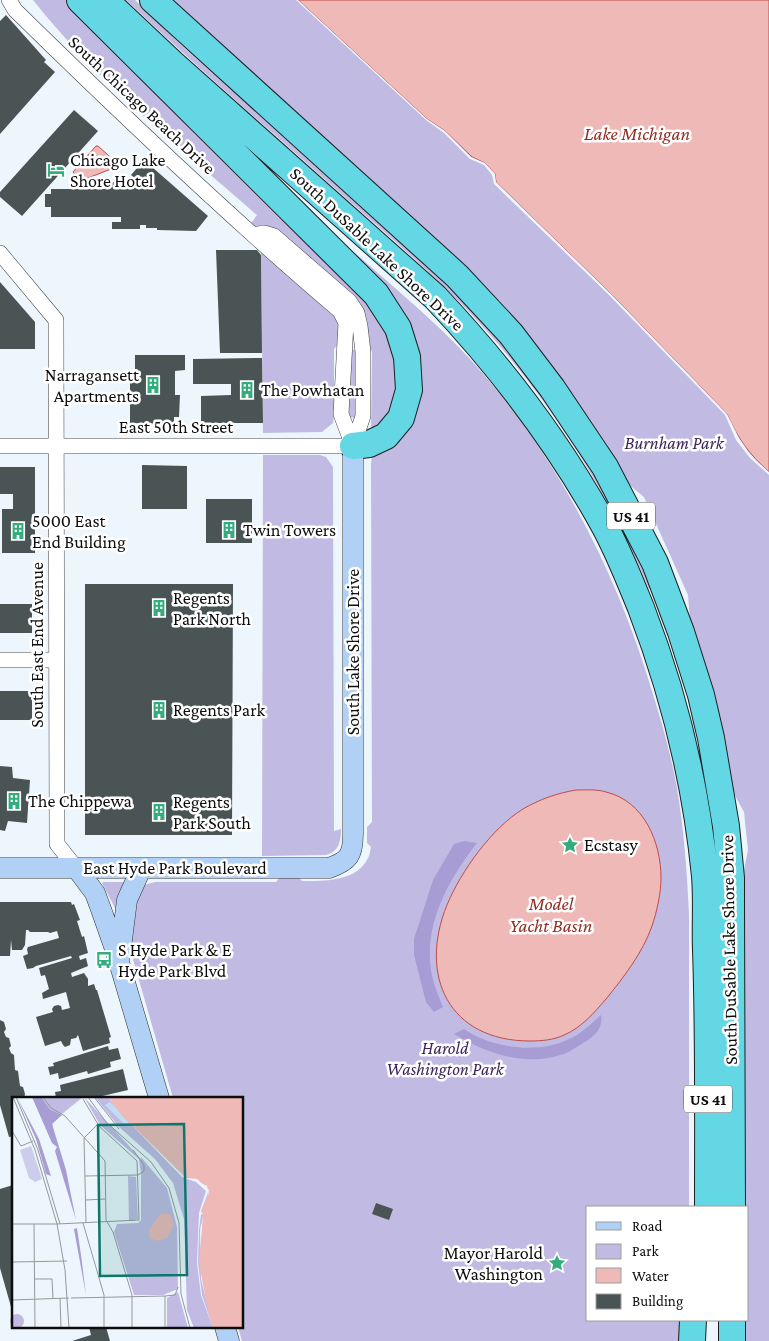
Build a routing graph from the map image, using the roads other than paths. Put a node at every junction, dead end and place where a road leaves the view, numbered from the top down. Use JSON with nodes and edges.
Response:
{"nodes":[{"id":1,"x":8,"y":0,"type":"edge"},
{"id":2,"x":80,"y":0,"type":"edge"},
{"id":3,"x":105,"y":0,"type":"edge"},
{"id":4,"x":153,"y":0,"type":"edge"},
{"id":5,"x":253,"y":235,"type":"junction"},
{"id":6,"x":0,"y":253,"type":"edge"},
{"id":7,"x":344,"y":345,"type":"junction"},
{"id":8,"x":362,"y":347,"type":"junction"},
{"id":9,"x":0,"y":446,"type":"edge"},
{"id":10,"x":56,"y":446,"type":"junction"},
{"id":11,"x":352,"y":446,"type":"junction"},
{"id":12,"x":0,"y":660,"type":"edge"},
{"id":13,"x":56,"y":660,"type":"junction"},
{"id":14,"x":348,"y":858,"type":"joint"},
{"id":15,"x":0,"y":868,"type":"edge"},
{"id":16,"x":77,"y":869,"type":"junction"},
{"id":17,"x":141,"y":869,"type":"junction"},
{"id":18,"x":119,"y":963,"type":"junction"},
{"id":19,"x":707,"y":990,"type":"junction"},
{"id":20,"x":159,"y":1097,"type":"edge"},
{"id":21,"x":694,"y":1206,"type":"edge"},
{"id":22,"x":708,"y":1206,"type":"edge"},
{"id":23,"x":732,"y":1206,"type":"edge"},
{"id":24,"x":693,"y":1321,"type":"edge"},
{"id":25,"x":708,"y":1321,"type":"edge"},
{"id":26,"x":732,"y":1321,"type":"edge"},
{"id":27,"x":225,"y":1328,"type":"edge"},
{"id":28,"x":229,"y":1341,"type":"edge"},
{"id":29,"x":692,"y":1341,"type":"edge"},
{"id":30,"x":708,"y":1341,"type":"edge"},
{"id":31,"x":732,"y":1341,"type":"edge"}],
"edges":[{"from":1,"to":5,"type":"street","name":"South Chicago Beach Drive"},
{"from":2,"to":11,"type":"highway"},
{"from":3,"to":19,"type":"highway","name":"South DuSable Lake Shore Drive","number":"US 41"},
{"from":4,"to":23,"type":"highway","name":"South DuSable Lake Shore Drive","number":"US 41"},
{"from":5,"to":7,"type":"street","name":"South Chicago Beach Drive"},
{"from":5,"to":8,"type":"street"},
{"from":6,"to":10,"type":"street","name":"South East End Avenue"},
{"from":7,"to":8,"type":"street"},
{"from":7,"to":11,"type":"street","name":"South Chicago Beach Drive"},
{"from":8,"to":11,"type":"street"},
{"from":9,"to":10,"type":"street","name":"East 50th Street"},
{"from":10,"to":11,"type":"street","name":"East 50th Street"},
{"from":10,"to":13,"type":"street","name":"South East End Avenue"},
{"from":11,"to":14,"type":"street","name":"South Lake Shore Drive"},
{"from":12,"to":13,"type":"street"},
{"from":13,"to":16,"type":"street","name":"South East End Avenue"},
{"from":14,"to":17,"type":"street","name":"East Hyde Park Boulevard"},
{"from":15,"to":16,"type":"street","name":"East Hyde Park Boulevard"},
{"from":16,"to":17,"type":"street","name":"East Hyde Park Boulevard"},
{"from":16,"to":18,"type":"street"},
{"from":17,"to":18,"type":"street"},
{"from":18,"to":20,"type":"street"},
{"from":19,"to":21,"type":"highway"},
{"from":19,"to":22,"type":"highway","name":"South DuSable Lake Shore Drive","number":"US 41"},
{"from":24,"to":29,"type":"highway"},
{"from":25,"to":30,"type":"highway"},
{"from":26,"to":31,"type":"highway"},
{"from":27,"to":28,"type":"street"}]}
